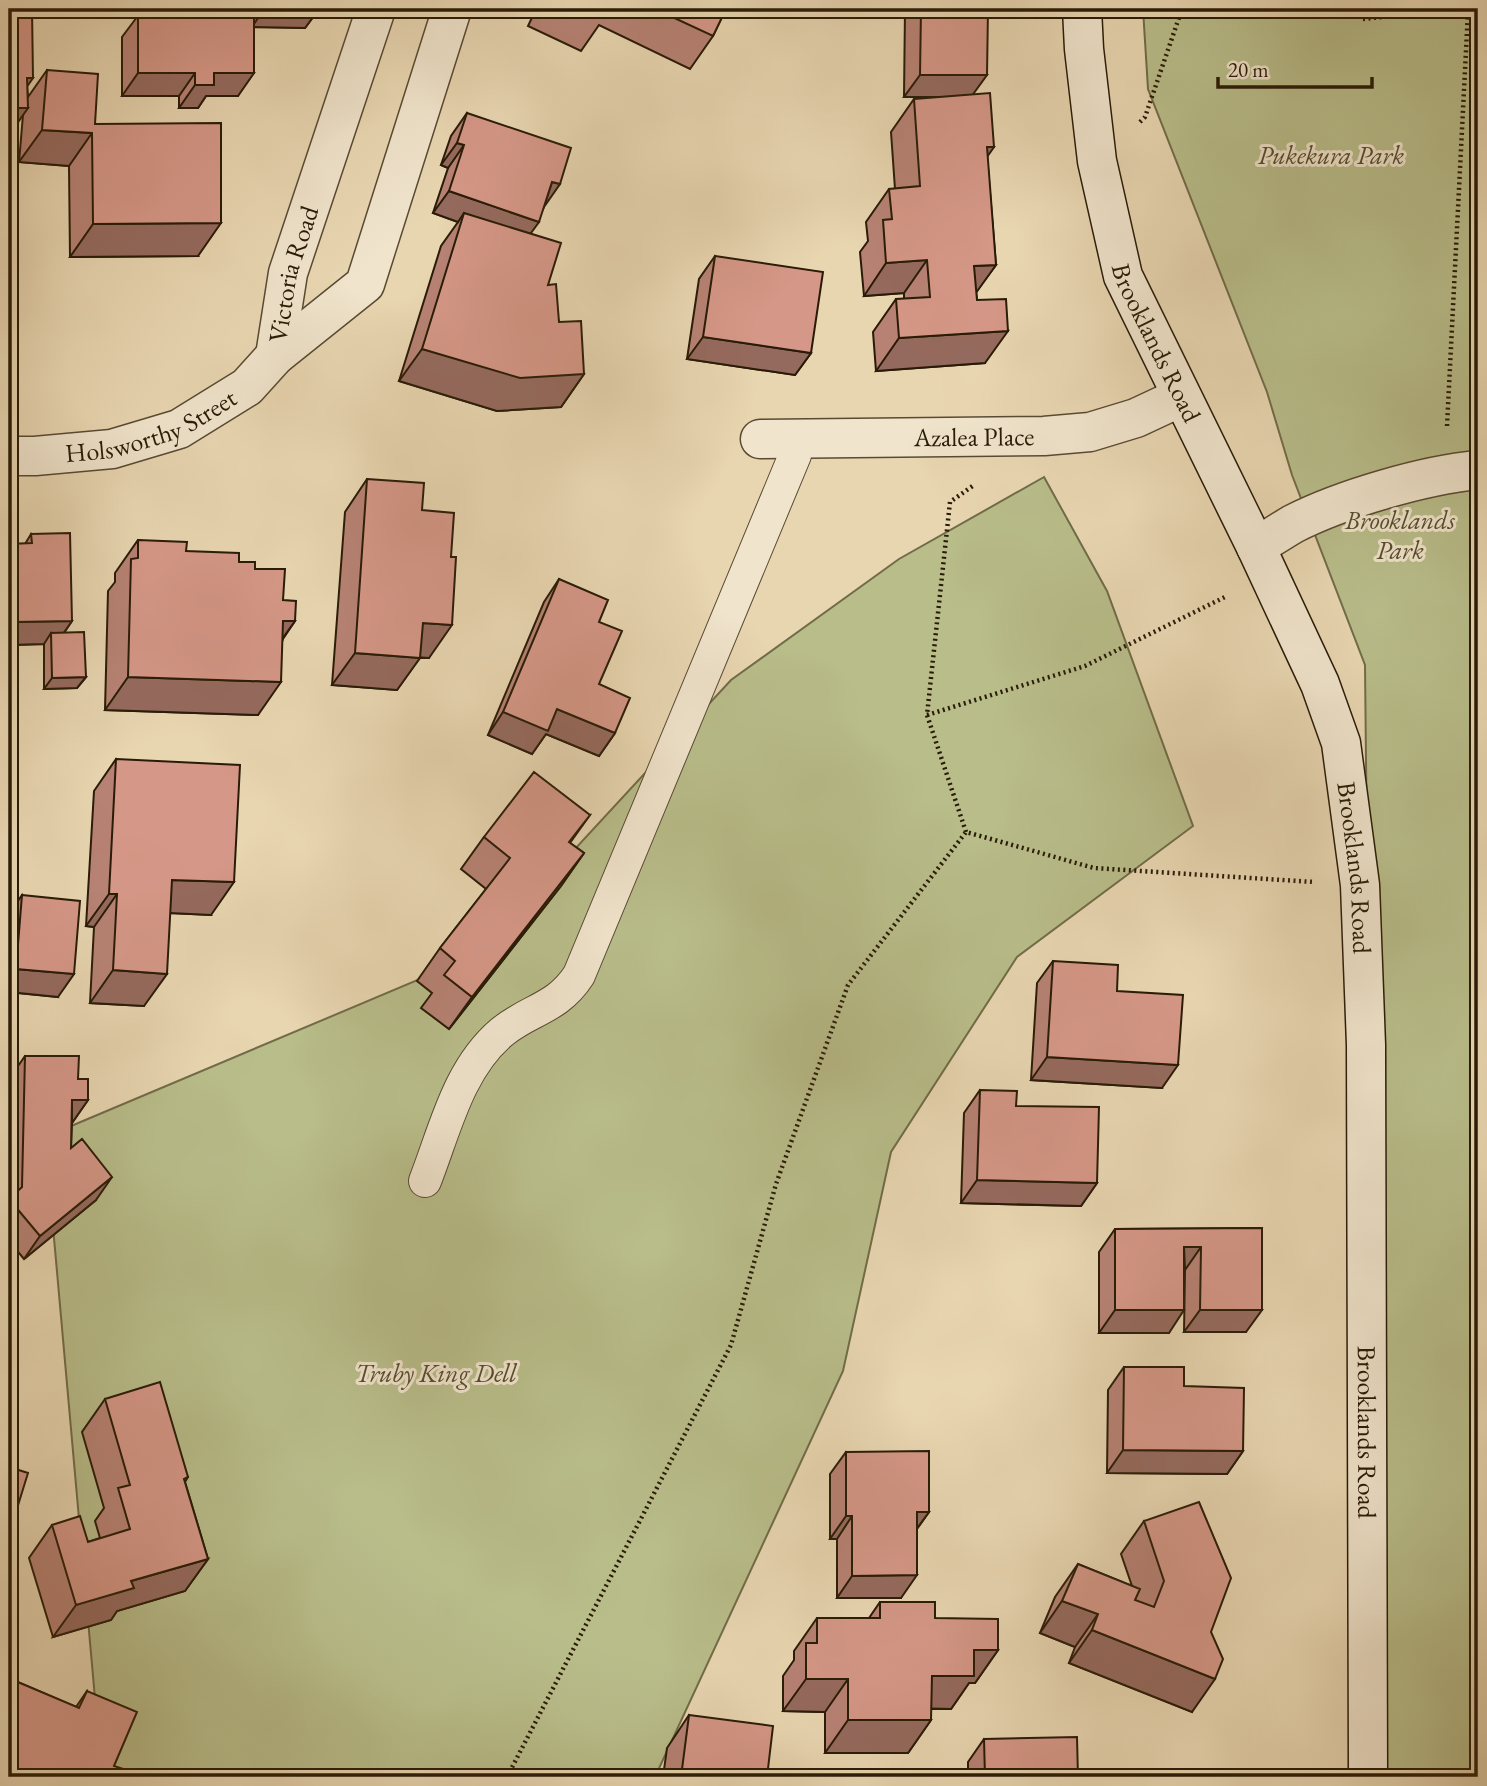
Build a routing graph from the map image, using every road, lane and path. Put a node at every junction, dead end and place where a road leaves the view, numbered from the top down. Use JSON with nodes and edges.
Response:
{"nodes":[{"id":1,"x":376,"y":9,"type":"edge"},
{"id":2,"x":452,"y":9,"type":"edge"},
{"id":3,"x":1082,"y":9,"type":"edge"},
{"id":4,"x":1182,"y":9,"type":"edge"},
{"id":5,"x":1361,"y":9,"type":"edge"},
{"id":6,"x":1468,"y":10,"type":"edge"},
{"id":7,"x":1097,"y":162,"type":"junction"},
{"id":8,"x":275,"y":356,"type":"junction"},
{"id":9,"x":1181,"y":397,"type":"junction"},
{"id":10,"x":778,"y":438,"type":"joint"},
{"id":11,"x":9,"y":456,"type":"edge"},
{"id":12,"x":1462,"y":472,"type":"edge"},
{"id":13,"x":981,"y":480,"type":"dead end"},
{"id":14,"x":1262,"y":561,"type":"junction"},
{"id":15,"x":927,"y":715,"type":"junction"},
{"id":16,"x":966,"y":832,"type":"junction"},
{"id":17,"x":1360,"y":885,"type":"junction"},
{"id":18,"x":425,"y":1181,"type":"dead end"},
{"id":19,"x":507,"y":1777,"type":"edge"},
{"id":20,"x":1367,"y":1777,"type":"edge"}],
"edges":[{"from":1,"to":8,"type":"street","name":"Victoria Road"},
{"from":2,"to":8,"type":"street","name":"Victoria Road"},
{"from":3,"to":7,"type":"street","name":"Brooklands Road"},
{"from":4,"to":7,"type":"path"},
{"from":5,"to":6,"type":"path"},
{"from":6,"to":12,"type":"path"},
{"from":7,"to":9,"type":"street","name":"Brooklands Road"},
{"from":8,"to":11,"type":"street","name":"Holsworthy Street"},
{"from":9,"to":10,"type":"street","name":"Azalea Place"},
{"from":9,"to":14,"type":"street","name":"Brooklands Road"},
{"from":10,"to":18,"type":"lane"},
{"from":12,"to":14,"type":"street"},
{"from":13,"to":15,"type":"path"},
{"from":14,"to":15,"type":"path"},
{"from":14,"to":17,"type":"street","name":"Brooklands Road"},
{"from":15,"to":16,"type":"path"},
{"from":16,"to":17,"type":"path"},
{"from":16,"to":19,"type":"path"},
{"from":17,"to":20,"type":"street","name":"Brooklands Road"}]}
